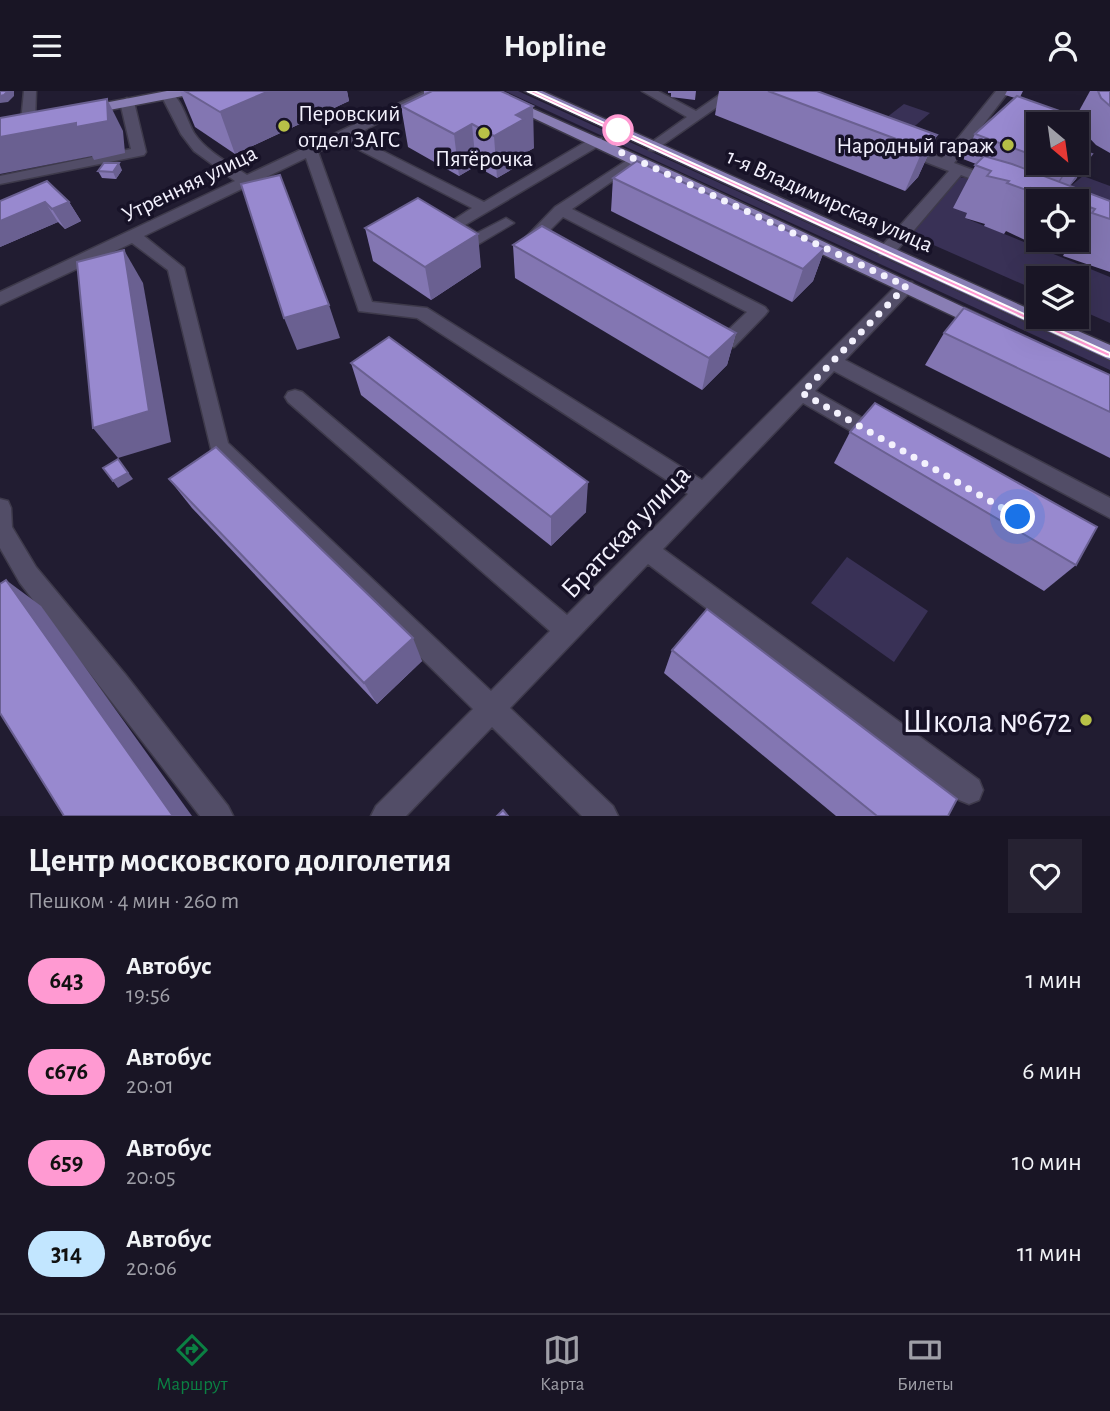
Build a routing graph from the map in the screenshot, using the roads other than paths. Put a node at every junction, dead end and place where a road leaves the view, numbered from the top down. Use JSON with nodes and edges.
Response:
{"nodes":[{"id":1,"x":30,"y":91,"type":"edge"},
{"id":2,"x":188,"y":91,"type":"edge"},
{"id":3,"x":435,"y":91,"type":"edge"},
{"id":4,"x":482,"y":91,"type":"edge"},
{"id":5,"x":531,"y":91,"type":"edge"},
{"id":6,"x":648,"y":91,"type":"edge"},
{"id":7,"x":734,"y":91,"type":"edge"},
{"id":8,"x":168,"y":95,"type":"junction"},
{"id":9,"x":998,"y":96,"type":"edge"},
{"id":10,"x":128,"y":102,"type":"junction"},
{"id":11,"x":1013,"y":106,"type":"edge"},
{"id":12,"x":65,"y":115,"type":"edge"},
{"id":13,"x":697,"y":117,"type":"junction"},
{"id":14,"x":34,"y":121,"type":"joint"},
{"id":15,"x":9,"y":125,"type":"edge"},
{"id":16,"x":341,"y":135,"type":"junction"},
{"id":17,"x":597,"y":141,"type":"junction"},
{"id":18,"x":894,"y":145,"type":"edge"},
{"id":19,"x":654,"y":147,"type":"junction"},
{"id":20,"x":310,"y":150,"type":"junction"},
{"id":21,"x":635,"y":159,"type":"junction"},
{"id":22,"x":952,"y":167,"type":"junction"},
{"id":23,"x":0,"y":180,"type":"edge"},
{"id":24,"x":245,"y":181,"type":"junction"},
{"id":25,"x":1026,"y":195,"type":"edge"},
{"id":26,"x":484,"y":208,"type":"junction"},
{"id":27,"x":561,"y":211,"type":"junction"},
{"id":28,"x":506,"y":223,"type":"dead end"},
{"id":29,"x":132,"y":235,"type":"junction"},
{"id":30,"x":558,"y":250,"type":"edge"},
{"id":31,"x":887,"y":252,"type":"junction"},
{"id":32,"x":906,"y":286,"type":"junction"},
{"id":33,"x":0,"y":299,"type":"edge"},
{"id":34,"x":703,"y":329,"type":"edge"},
{"id":35,"x":1003,"y":332,"type":"edge"},
{"id":36,"x":1110,"y":353,"type":"edge"},
{"id":37,"x":833,"y":362,"type":"junction"},
{"id":38,"x":802,"y":393,"type":"junction"},
{"id":39,"x":295,"y":397,"type":"dead end"},
{"id":40,"x":900,"y":449,"type":"edge"},
{"id":41,"x":704,"y":493,"type":"junction"},
{"id":42,"x":0,"y":508,"type":"edge"},
{"id":43,"x":1110,"y":509,"type":"edge"},
{"id":44,"x":648,"y":550,"type":"junction"},
{"id":45,"x":568,"y":631,"type":"junction"},
{"id":46,"x":493,"y":708,"type":"junction"},
{"id":47,"x":969,"y":790,"type":"dead end"},
{"id":48,"x":218,"y":816,"type":"edge"},
{"id":49,"x":386,"y":816,"type":"edge"},
{"id":50,"x":603,"y":816,"type":"edge"}],
"edges":[{"from":1,"to":14,"type":"street"},
{"from":2,"to":8,"type":"main road"},
{"from":3,"to":16,"type":"street","name":"Утренняя улица"},
{"from":4,"to":17,"type":"main road","name":"1-я Владимирская улица"},
{"from":5,"to":19,"type":"main road","name":"1-я Владимирская улица"},
{"from":6,"to":13,"type":"street"},
{"from":7,"to":13,"type":"street"},
{"from":8,"to":10,"type":"main road"},
{"from":8,"to":24,"type":"street"},
{"from":9,"to":11,"type":"street"},
{"from":9,"to":22,"type":"street"},
{"from":10,"to":12,"type":"main road"},
{"from":10,"to":23,"type":"street"},
{"from":13,"to":19,"type":"street"},
{"from":14,"to":15,"type":"main road"},
{"from":16,"to":20,"type":"street","name":"Утренняя улица"},
{"from":16,"to":26,"type":"street"},
{"from":17,"to":21,"type":"main road","name":"1-я Владимирская улица"},
{"from":17,"to":26,"type":"street"},
{"from":18,"to":22,"type":"street"},
{"from":19,"to":31,"type":"main road","name":"1-я Владимирская улица"},
{"from":20,"to":24,"type":"street","name":"Утренняя улица"},
{"from":20,"to":41,"type":"street"},
{"from":21,"to":27,"type":"street"},
{"from":21,"to":32,"type":"main road","name":"1-я Владимирская улица"},
{"from":22,"to":25,"type":"street"},
{"from":22,"to":31,"type":"street"},
{"from":24,"to":29,"type":"street","name":"Утренняя улица"},
{"from":26,"to":28,"type":"street"},
{"from":27,"to":30,"type":"street"},
{"from":27,"to":34,"type":"street"},
{"from":29,"to":33,"type":"street","name":"Утренняя улица"},
{"from":29,"to":46,"type":"street"},
{"from":31,"to":36,"type":"main road","name":"1-я Владимирская улица"},
{"from":32,"to":35,"type":"main road","name":"1-я Владимирская улица"},
{"from":32,"to":37,"type":"street","name":"Братская улица"},
{"from":37,"to":38,"type":"street","name":"Братская улица"},
{"from":37,"to":43,"type":"street"},
{"from":38,"to":40,"type":"street"},
{"from":38,"to":41,"type":"street","name":"Братская улица"},
{"from":39,"to":45,"type":"street"},
{"from":41,"to":44,"type":"street","name":"Братская улица"},
{"from":42,"to":48,"type":"street"},
{"from":44,"to":45,"type":"street","name":"Братская улица"},
{"from":44,"to":47,"type":"street"},
{"from":45,"to":46,"type":"street","name":"Братская улица"},
{"from":46,"to":49,"type":"street","name":"Братская улица"},
{"from":46,"to":50,"type":"street"}]}
